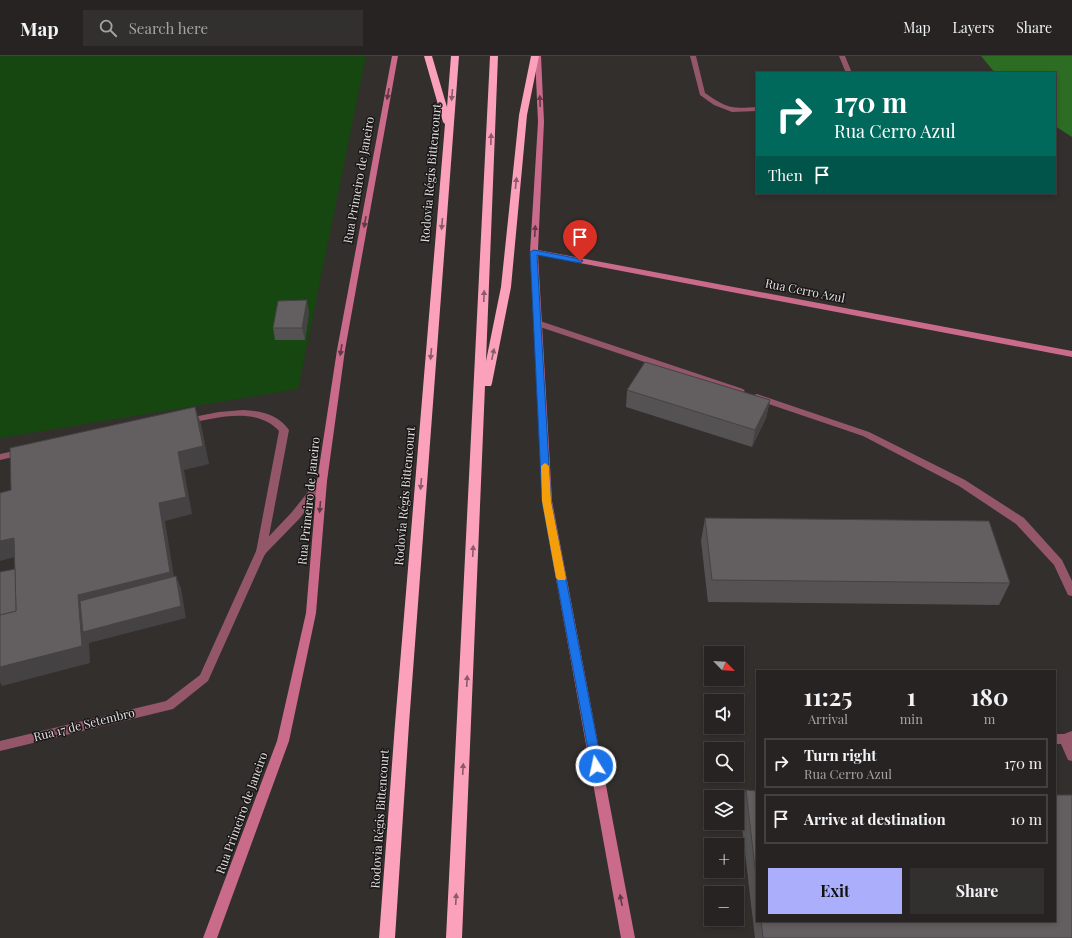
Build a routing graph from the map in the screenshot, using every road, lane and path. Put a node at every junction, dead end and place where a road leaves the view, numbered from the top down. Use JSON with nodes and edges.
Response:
{"nodes":[{"id":1,"x":395,"y":56,"type":"edge"},
{"id":2,"x":428,"y":56,"type":"edge"},
{"id":3,"x":456,"y":56,"type":"edge"},
{"id":4,"x":494,"y":56,"type":"edge"},
{"id":5,"x":535,"y":56,"type":"edge"},
{"id":6,"x":538,"y":56,"type":"edge"},
{"id":7,"x":693,"y":56,"type":"edge"},
{"id":8,"x":842,"y":56,"type":"edge"},
{"id":9,"x":849,"y":72,"type":"edge"},
{"id":10,"x":756,"y":109,"type":"edge"},
{"id":11,"x":450,"y":129,"type":"junction"},
{"id":12,"x":534,"y":252,"type":"junction"},
{"id":13,"x":538,"y":323,"type":"junction"},
{"id":14,"x":1072,"y":354,"type":"edge"},
{"id":15,"x":479,"y":419,"type":"junction"},
{"id":16,"x":180,"y":422,"type":"edge"},
{"id":17,"x":31,"y":451,"type":"edge"},
{"id":18,"x":0,"y":457,"type":"edge"},
{"id":19,"x":322,"y":482,"type":"junction"},
{"id":20,"x":261,"y":552,"type":"junction"},
{"id":21,"x":1072,"y":592,"type":"edge"},
{"id":22,"x":1064,"y":738,"type":"edge"},
{"id":23,"x":0,"y":746,"type":"edge"},
{"id":24,"x":1072,"y":756,"type":"edge"},
{"id":25,"x":210,"y":938,"type":"edge"},
{"id":26,"x":387,"y":938,"type":"edge"},
{"id":27,"x":454,"y":938,"type":"edge"},
{"id":28,"x":628,"y":938,"type":"edge"}],
"edges":[{"from":1,"to":19,"type":"street","name":"Rua Primeiro de Janeiro","one_way":true},
{"from":2,"to":11,"type":"highway"},
{"from":3,"to":11,"type":"highway","name":"Rodovia Régis Bittencourt","one_way":true},
{"from":15,"to":4,"type":"highway","one_way":true},
{"from":15,"to":5,"type":"highway","one_way":true},
{"from":12,"to":6,"type":"street","one_way":true},
{"from":7,"to":10,"type":"street"},
{"from":8,"to":9,"type":"street"},
{"from":11,"to":26,"type":"highway","name":"Rodovia Régis Bittencourt","one_way":true},
{"from":12,"to":13,"type":"street"},
{"from":12,"to":14,"type":"street","name":"Rua Cerro Azul"},
{"from":13,"to":21,"type":"street"},
{"from":28,"to":13,"type":"street","one_way":true},
{"from":27,"to":15,"type":"highway","one_way":true},
{"from":16,"to":20,"type":"street"},
{"from":17,"to":18,"type":"street"},
{"from":19,"to":20,"type":"street"},
{"from":19,"to":25,"type":"street","name":"Rua Primeiro de Janeiro","one_way":true},
{"from":20,"to":23,"type":"street","name":"Rua 17 de Setembro"},
{"from":22,"to":24,"type":"street"}]}
